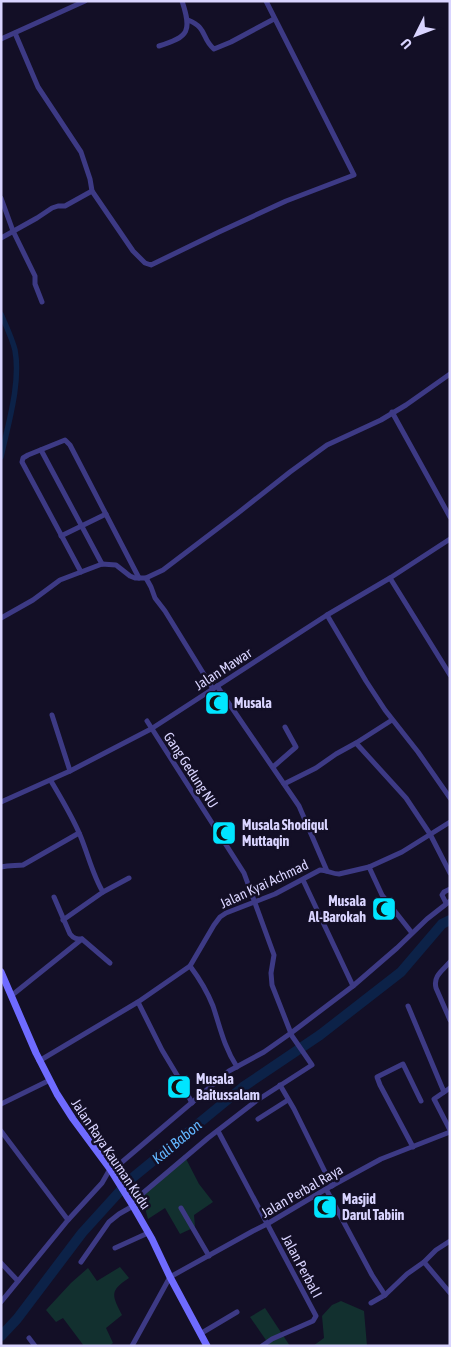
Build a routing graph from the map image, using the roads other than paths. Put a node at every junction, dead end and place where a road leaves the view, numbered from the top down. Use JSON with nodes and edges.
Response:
{"nodes":[{"id":1,"x":85,"y":1,"type":"edge"},
{"id":2,"x":182,"y":1,"type":"edge"},
{"id":3,"x":266,"y":1,"type":"edge"},
{"id":4,"x":274,"y":19,"type":"junction"},
{"id":5,"x":188,"y":20,"type":"junction"},
{"id":6,"x":15,"y":34,"type":"junction"},
{"id":7,"x":1,"y":40,"type":"edge"},
{"id":8,"x":159,"y":46,"type":"dead end"},
{"id":9,"x":92,"y":191,"type":"junction"},
{"id":10,"x":1,"y":198,"type":"edge"},
{"id":11,"x":13,"y":231,"type":"junction"},
{"id":12,"x":1,"y":238,"type":"edge"},
{"id":13,"x":42,"y":302,"type":"dead end"},
{"id":14,"x":450,"y":374,"type":"edge"},
{"id":15,"x":392,"y":412,"type":"junction"},
{"id":16,"x":41,"y":450,"type":"junction"},
{"id":17,"x":106,"y":514,"type":"junction"},
{"id":18,"x":450,"y":517,"type":"edge"},
{"id":19,"x":81,"y":525,"type":"junction"},
{"id":20,"x":61,"y":536,"type":"junction"},
{"id":21,"x":450,"y":539,"type":"edge"},
{"id":22,"x":102,"y":564,"type":"junction"},
{"id":23,"x":81,"y":572,"type":"junction"},
{"id":24,"x":139,"y":578,"type":"junction"},
{"id":25,"x":146,"y":578,"type":"junction"},
{"id":26,"x":390,"y":578,"type":"junction"},
{"id":27,"x":327,"y":615,"type":"junction"},
{"id":28,"x":1,"y":618,"type":"edge"},
{"id":29,"x":450,"y":674,"type":"edge"},
{"id":30,"x":215,"y":687,"type":"junction"},
{"id":31,"x":52,"y":715,"type":"dead end"},
{"id":32,"x":392,"y":720,"type":"junction"},
{"id":33,"x":146,"y":721,"type":"dead end"},
{"id":34,"x":285,"y":727,"type":"dead end"},
{"id":35,"x":151,"y":729,"type":"junction"},
{"id":36,"x":356,"y":743,"type":"junction"},
{"id":37,"x":273,"y":767,"type":"junction"},
{"id":38,"x":70,"y":771,"type":"junction"},
{"id":39,"x":51,"y":781,"type":"junction"},
{"id":40,"x":284,"y":784,"type":"junction"},
{"id":41,"x":450,"y":798,"type":"edge"},
{"id":42,"x":1,"y":802,"type":"edge"},
{"id":43,"x":450,"y":822,"type":"edge"},
{"id":44,"x":79,"y":833,"type":"junction"},
{"id":45,"x":430,"y":834,"type":"junction"},
{"id":46,"x":1,"y":867,"type":"edge"},
{"id":47,"x":369,"y":867,"type":"junction"},
{"id":48,"x":327,"y":871,"type":"junction"},
{"id":49,"x":450,"y":873,"type":"edge"},
{"id":50,"x":129,"y":878,"type":"dead end"},
{"id":51,"x":303,"y":880,"type":"junction"},
{"id":52,"x":450,"y":889,"type":"edge"},
{"id":53,"x":103,"y":892,"type":"junction"},
{"id":54,"x":54,"y":898,"type":"dead end"},
{"id":55,"x":255,"y":902,"type":"junction"},
{"id":56,"x":448,"y":902,"type":"edge"},
{"id":57,"x":63,"y":920,"type":"junction"},
{"id":58,"x":412,"y":933,"type":"junction"},
{"id":59,"x":82,"y":938,"type":"junction"},
{"id":60,"x":450,"y":962,"type":"edge"},
{"id":61,"x":110,"y":963,"type":"dead end"},
{"id":62,"x":190,"y":966,"type":"junction"},
{"id":63,"x":1,"y":972,"type":"edge"},
{"id":64,"x":353,"y":986,"type":"junction"},
{"id":65,"x":11,"y":996,"type":"junction"},
{"id":66,"x":138,"y":1002,"type":"junction"},
{"id":67,"x":408,"y":1006,"type":"dead end"},
{"id":68,"x":450,"y":1020,"type":"edge"},
{"id":69,"x":292,"y":1035,"type":"junction"},
{"id":70,"x":39,"y":1061,"type":"junction"},
{"id":71,"x":237,"y":1067,"type":"junction"},
{"id":72,"x":50,"y":1080,"type":"junction"},
{"id":73,"x":280,"y":1085,"type":"junction"},
{"id":74,"x":450,"y":1088,"type":"edge"},
{"id":75,"x":444,"y":1092,"type":"junction"},
{"id":76,"x":288,"y":1100,"type":"junction"},
{"id":77,"x":421,"y":1101,"type":"dead end"},
{"id":78,"x":192,"y":1103,"type":"junction"},
{"id":79,"x":1,"y":1104,"type":"edge"},
{"id":80,"x":258,"y":1119,"type":"dead end"},
{"id":81,"x":1,"y":1131,"type":"edge"},
{"id":82,"x":218,"y":1131,"type":"junction"},
{"id":83,"x":450,"y":1131,"type":"edge"},
{"id":84,"x":413,"y":1147,"type":"junction"},
{"id":85,"x":111,"y":1171,"type":"junction"},
{"id":86,"x":332,"y":1186,"type":"junction"},
{"id":87,"x":326,"y":1190,"type":"junction"},
{"id":88,"x":133,"y":1206,"type":"junction"},
{"id":89,"x":181,"y":1208,"type":"dead end"},
{"id":90,"x":68,"y":1220,"type":"junction"},
{"id":91,"x":267,"y":1224,"type":"junction"},
{"id":92,"x":148,"y":1233,"type":"junction"},
{"id":93,"x":450,"y":1241,"type":"edge"},
{"id":94,"x":115,"y":1248,"type":"dead end"},
{"id":95,"x":209,"y":1256,"type":"junction"},
{"id":96,"x":1,"y":1262,"type":"edge"},
{"id":97,"x":81,"y":1262,"type":"dead end"},
{"id":98,"x":424,"y":1262,"type":"junction"},
{"id":99,"x":170,"y":1277,"type":"junction"},
{"id":100,"x":18,"y":1281,"type":"junction"},
{"id":101,"x":450,"y":1293,"type":"edge"},
{"id":102,"x":385,"y":1295,"type":"junction"},
{"id":103,"x":1,"y":1302,"type":"edge"},
{"id":104,"x":371,"y":1303,"type":"dead end"},
{"id":105,"x":237,"y":1312,"type":"dead end"},
{"id":106,"x":200,"y":1334,"type":"junction"},
{"id":107,"x":29,"y":1338,"type":"dead end"},
{"id":108,"x":35,"y":1346,"type":"edge"},
{"id":109,"x":132,"y":1346,"type":"edge"},
{"id":110,"x":207,"y":1346,"type":"edge"},
{"id":111,"x":262,"y":1346,"type":"edge"}],
"edges":[{"from":1,"to":6,"type":"street"},
{"from":2,"to":5,"type":"street"},
{"from":3,"to":4,"type":"street"},
{"from":4,"to":5,"type":"street"},
{"from":4,"to":9,"type":"street"},
{"from":5,"to":8,"type":"street"},
{"from":6,"to":7,"type":"street"},
{"from":6,"to":9,"type":"street"},
{"from":9,"to":11,"type":"street"},
{"from":10,"to":11,"type":"street"},
{"from":11,"to":12,"type":"street"},
{"from":11,"to":13,"type":"street"},
{"from":14,"to":15,"type":"street"},
{"from":15,"to":18,"type":"street"},
{"from":15,"to":25,"type":"street"},
{"from":16,"to":17,"type":"street"},
{"from":16,"to":19,"type":"street"},
{"from":16,"to":20,"type":"street"},
{"from":17,"to":19,"type":"street"},
{"from":17,"to":24,"type":"street"},
{"from":19,"to":20,"type":"street"},
{"from":19,"to":22,"type":"street"},
{"from":20,"to":23,"type":"street"},
{"from":21,"to":26,"type":"street","name":"Jalan Mawar"},
{"from":22,"to":23,"type":"street"},
{"from":22,"to":24,"type":"street"},
{"from":23,"to":28,"type":"street"},
{"from":24,"to":25,"type":"street"},
{"from":25,"to":30,"type":"street"},
{"from":26,"to":27,"type":"street","name":"Jalan Mawar"},
{"from":26,"to":29,"type":"street"},
{"from":27,"to":30,"type":"street","name":"Jalan Mawar"},
{"from":27,"to":32,"type":"street"},
{"from":30,"to":35,"type":"street","name":"Jalan Mawar"},
{"from":30,"to":37,"type":"street"},
{"from":31,"to":38,"type":"street"},
{"from":32,"to":36,"type":"street"},
{"from":32,"to":41,"type":"street"},
{"from":33,"to":35,"type":"street","name":"Gang Gedung NU"},
{"from":34,"to":37,"type":"street"},
{"from":35,"to":38,"type":"street","name":"Jalan Mawar"},
{"from":35,"to":55,"type":"street","name":"Gang Gedung NU"},
{"from":36,"to":40,"type":"street"},
{"from":36,"to":45,"type":"street"},
{"from":37,"to":40,"type":"street"},
{"from":38,"to":39,"type":"street","name":"Jalan Mawar"},
{"from":39,"to":42,"type":"street","name":"Jalan Mawar"},
{"from":39,"to":44,"type":"street"},
{"from":40,"to":48,"type":"street"},
{"from":43,"to":45,"type":"street","name":"Jalan Kyai Achmad"},
{"from":44,"to":46,"type":"street"},
{"from":44,"to":53,"type":"street"},
{"from":45,"to":47,"type":"street","name":"Jalan Kyai Achmad"},
{"from":45,"to":49,"type":"street"},
{"from":47,"to":48,"type":"street","name":"Jalan Kyai Achmad"},
{"from":47,"to":58,"type":"street"},
{"from":48,"to":51,"type":"street","name":"Jalan Kyai Achmad"},
{"from":50,"to":53,"type":"street"},
{"from":51,"to":55,"type":"street","name":"Jalan Kyai Achmad"},
{"from":51,"to":64,"type":"street"},
{"from":52,"to":56,"type":"street"},
{"from":53,"to":57,"type":"street"},
{"from":54,"to":57,"type":"street"},
{"from":55,"to":62,"type":"street","name":"Jalan Kyai Achmad"},
{"from":55,"to":69,"type":"street","name":"Gang Gedung NU"},
{"from":56,"to":58,"type":"street"},
{"from":57,"to":59,"type":"street"},
{"from":58,"to":64,"type":"street"},
{"from":59,"to":61,"type":"street"},
{"from":59,"to":65,"type":"street"},
{"from":60,"to":68,"type":"street"},
{"from":62,"to":66,"type":"street","name":"Jalan Kyai Achmad"},
{"from":62,"to":71,"type":"street"},
{"from":63,"to":65,"type":"street","name":"Jalan Raya Kauman Kudu"},
{"from":64,"to":69,"type":"street"},
{"from":65,"to":70,"type":"street","name":"Jalan Raya Kauman Kudu"},
{"from":66,"to":70,"type":"street","name":"Jalan Kyai Achmad"},
{"from":66,"to":78,"type":"street"},
{"from":67,"to":75,"type":"street"},
{"from":69,"to":71,"type":"street"},
{"from":69,"to":73,"type":"street","name":"Gang Gedung NU"},
{"from":70,"to":72,"type":"street","name":"Jalan Raya Kauman Kudu"},
{"from":71,"to":78,"type":"street"},
{"from":72,"to":79,"type":"street"},
{"from":72,"to":85,"type":"street","name":"Jalan Raya Kauman Kudu"},
{"from":73,"to":76,"type":"street"},
{"from":73,"to":82,"type":"street"},
{"from":74,"to":75,"type":"street"},
{"from":75,"to":83,"type":"street"},
{"from":76,"to":80,"type":"street"},
{"from":76,"to":86,"type":"street"},
{"from":77,"to":84,"type":"street"},
{"from":78,"to":85,"type":"street"},
{"from":81,"to":90,"type":"street"},
{"from":82,"to":88,"type":"street"},
{"from":82,"to":91,"type":"street"},
{"from":83,"to":84,"type":"street","name":"Jalan Perbal Raya"},
{"from":84,"to":86,"type":"street","name":"Jalan Perbal Raya"},
{"from":85,"to":88,"type":"street","name":"Jalan Raya Kauman Kudu"},
{"from":85,"to":90,"type":"street"},
{"from":86,"to":87,"type":"street","name":"Jalan Perbal Raya"},
{"from":87,"to":91,"type":"street","name":"Jalan Perbal Raya"},
{"from":87,"to":102,"type":"street"},
{"from":88,"to":92,"type":"street","name":"Jalan Raya Kauman Kudu"},
{"from":88,"to":97,"type":"street"},
{"from":89,"to":95,"type":"street"},
{"from":90,"to":100,"type":"street"},
{"from":91,"to":95,"type":"street","name":"Jalan Perbal Raya"},
{"from":91,"to":111,"type":"street","name":"Jalan Perbal I"},
{"from":92,"to":94,"type":"street"},
{"from":92,"to":99,"type":"street","name":"Jalan Raya Kauman Kudu"},
{"from":93,"to":98,"type":"street"},
{"from":95,"to":99,"type":"street","name":"Jalan Perbal Raya"},
{"from":96,"to":100,"type":"street"},
{"from":98,"to":101,"type":"street"},
{"from":98,"to":102,"type":"street"},
{"from":99,"to":106,"type":"street","name":"Jalan Raya Kauman Kudu"},
{"from":99,"to":109,"type":"street"},
{"from":100,"to":103,"type":"street"},
{"from":102,"to":104,"type":"street"},
{"from":105,"to":106,"type":"street"},
{"from":106,"to":110,"type":"street","name":"Jalan Raya Kauman Kudu"},
{"from":107,"to":108,"type":"street"}]}
